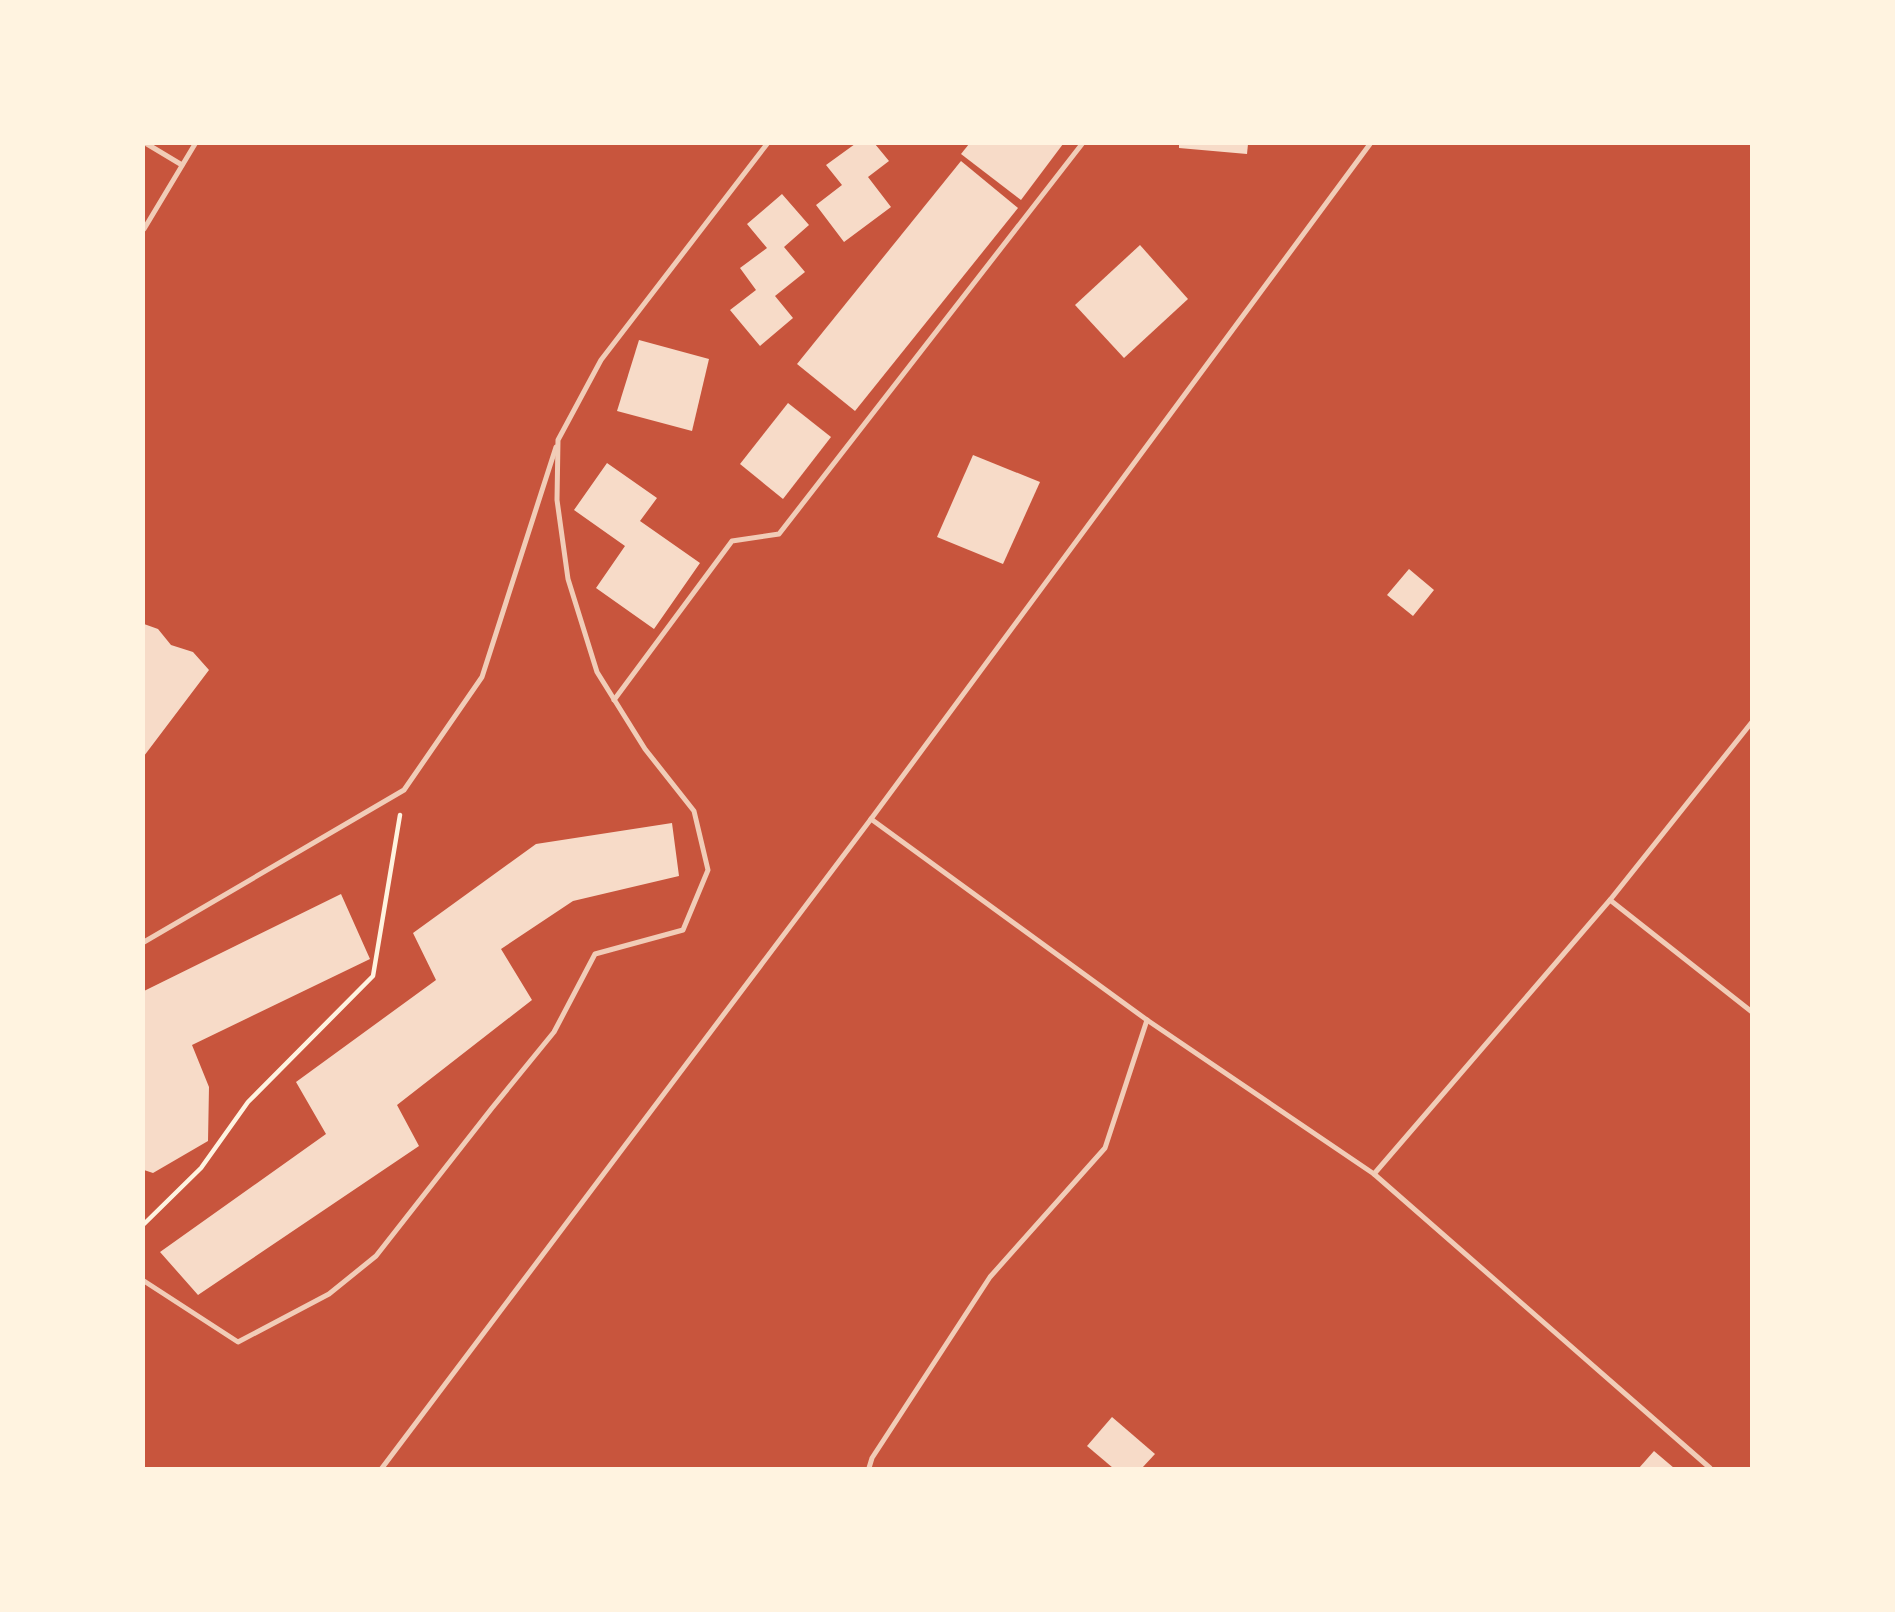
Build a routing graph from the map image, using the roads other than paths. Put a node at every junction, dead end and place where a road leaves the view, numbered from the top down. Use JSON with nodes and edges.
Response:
{"nodes":[{"id":1,"x":148,"y":144,"type":"edge"},
{"id":2,"x":195,"y":144,"type":"edge"},
{"id":3,"x":767,"y":144,"type":"edge"},
{"id":4,"x":1082,"y":144,"type":"edge"},
{"id":5,"x":1370,"y":144,"type":"edge"},
{"id":6,"x":182,"y":165,"type":"junction"},
{"id":7,"x":144,"y":229,"type":"edge"},
{"id":8,"x":558,"y":440,"type":"junction"},
{"id":9,"x":614,"y":700,"type":"junction"},
{"id":10,"x":1752,"y":722,"type":"edge"},
{"id":11,"x":871,"y":819,"type":"junction"},
{"id":12,"x":1610,"y":900,"type":"junction"},
{"id":13,"x":144,"y":942,"type":"edge"},
{"id":14,"x":1752,"y":1012,"type":"edge"},
{"id":15,"x":1147,"y":1020,"type":"junction"},
{"id":16,"x":1374,"y":1174,"type":"junction"},
{"id":17,"x":144,"y":1281,"type":"edge"},
{"id":18,"x":382,"y":1468,"type":"edge"},
{"id":19,"x":869,"y":1468,"type":"edge"},
{"id":20,"x":1710,"y":1468,"type":"edge"}],
"edges":[{"from":1,"to":6,"type":"lane"},
{"from":2,"to":6,"type":"lane"},
{"from":3,"to":8,"type":"lane"},
{"from":4,"to":9,"type":"lane"},
{"from":5,"to":11,"type":"lane"},
{"from":6,"to":7,"type":"lane"},
{"from":8,"to":9,"type":"lane"},
{"from":8,"to":13,"type":"lane"},
{"from":9,"to":17,"type":"lane"},
{"from":10,"to":12,"type":"lane"},
{"from":11,"to":15,"type":"lane"},
{"from":11,"to":18,"type":"lane"},
{"from":12,"to":14,"type":"lane"},
{"from":12,"to":16,"type":"lane"},
{"from":15,"to":16,"type":"lane"},
{"from":15,"to":19,"type":"lane"},
{"from":16,"to":20,"type":"lane"}]}
